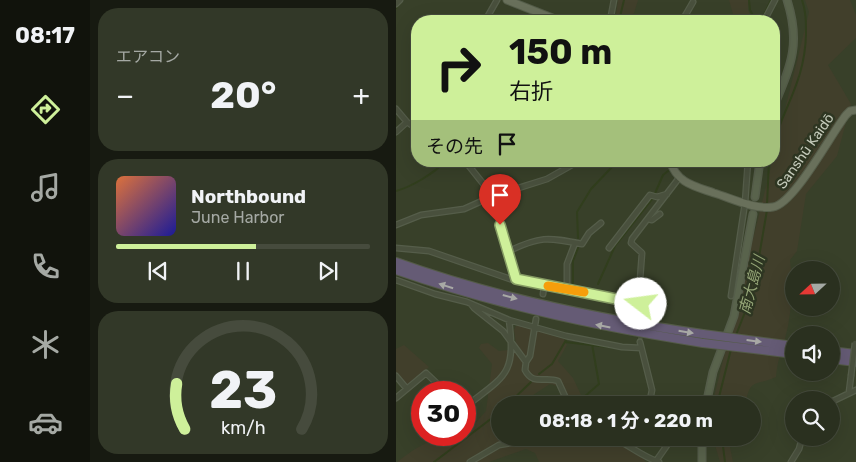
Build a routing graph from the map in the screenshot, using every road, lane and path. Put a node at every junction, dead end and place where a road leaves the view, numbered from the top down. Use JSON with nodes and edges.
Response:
{"nodes":[{"id":1,"x":400,"y":0,"type":"edge"},
{"id":2,"x":497,"y":0,"type":"edge"},
{"id":3,"x":507,"y":0,"type":"edge"},
{"id":4,"x":614,"y":0,"type":"edge"},
{"id":5,"x":775,"y":0,"type":"edge"},
{"id":6,"x":787,"y":0,"type":"edge"},
{"id":7,"x":693,"y":2,"type":"dead end"},
{"id":8,"x":396,"y":4,"type":"edge"},
{"id":9,"x":488,"y":15,"type":"edge"},
{"id":10,"x":545,"y":15,"type":"edge"},
{"id":11,"x":611,"y":15,"type":"edge"},
{"id":12,"x":685,"y":15,"type":"edge"},
{"id":13,"x":767,"y":15,"type":"edge"},
{"id":14,"x":780,"y":90,"type":"edge"},
{"id":15,"x":396,"y":109,"type":"edge"},
{"id":16,"x":856,"y":110,"type":"edge"},
{"id":17,"x":407,"y":122,"type":"junction"},
{"id":18,"x":411,"y":124,"type":"edge"},
{"id":19,"x":396,"y":132,"type":"edge"},
{"id":20,"x":470,"y":167,"type":"edge"},
{"id":21,"x":568,"y":167,"type":"edge"},
{"id":22,"x":673,"y":167,"type":"edge"},
{"id":23,"x":748,"y":167,"type":"edge"},
{"id":24,"x":759,"y":167,"type":"edge"},
{"id":25,"x":678,"y":178,"type":"junction"},
{"id":26,"x":668,"y":194,"type":"junction"},
{"id":27,"x":493,"y":196,"type":"junction"},
{"id":28,"x":755,"y":197,"type":"dead end"},
{"id":29,"x":745,"y":203,"type":"junction"},
{"id":30,"x":660,"y":214,"type":"dead end"},
{"id":31,"x":753,"y":214,"type":"dead end"},
{"id":32,"x":648,"y":219,"type":"junction"},
{"id":33,"x":601,"y":224,"type":"dead end"},
{"id":34,"x":396,"y":225,"type":"edge"},
{"id":35,"x":575,"y":243,"type":"junction"},
{"id":36,"x":396,"y":248,"type":"edge"},
{"id":37,"x":609,"y":248,"type":"dead end"},
{"id":38,"x":507,"y":252,"type":"junction"},
{"id":39,"x":396,"y":262,"type":"edge"},
{"id":40,"x":396,"y":270,"type":"edge"},
{"id":41,"x":516,"y":279,"type":"junction"},
{"id":42,"x":396,"y":280,"type":"edge"},
{"id":43,"x":544,"y":286,"type":"junction"},
{"id":44,"x":567,"y":288,"type":"junction"},
{"id":45,"x":543,"y":294,"type":"dead end"},
{"id":46,"x":730,"y":296,"type":"dead end"},
{"id":47,"x":470,"y":303,"type":"junction"},
{"id":48,"x":641,"y":304,"type":"junction"},
{"id":49,"x":642,"y":313,"type":"tunnel mouth"},
{"id":50,"x":536,"y":319,"type":"dead end"},
{"id":51,"x":508,"y":320,"type":"junction"},
{"id":52,"x":535,"y":327,"type":"junction"},
{"id":53,"x":703,"y":339,"type":"junction"},
{"id":54,"x":640,"y":342,"type":"tunnel mouth"},
{"id":55,"x":855,"y":343,"type":"edge"},
{"id":56,"x":512,"y":344,"type":"junction"},
{"id":57,"x":785,"y":346,"type":"edge"},
{"id":58,"x":770,"y":347,"type":"junction"},
{"id":59,"x":641,"y":348,"type":"junction"},
{"id":60,"x":785,"y":351,"type":"edge"},
{"id":61,"x":840,"y":352,"type":"edge"},
{"id":62,"x":856,"y":354,"type":"edge"},
{"id":63,"x":840,"y":360,"type":"edge"},
{"id":64,"x":526,"y":362,"type":"junction"},
{"id":65,"x":856,"y":362,"type":"edge"},
{"id":66,"x":396,"y":376,"type":"edge"},
{"id":67,"x":416,"y":381,"type":"edge"},
{"id":68,"x":434,"y":381,"type":"edge"},
{"id":69,"x":411,"y":386,"type":"edge"},
{"id":70,"x":407,"y":389,"type":"junction"},
{"id":71,"x":856,"y":390,"type":"edge"},
{"id":72,"x":849,"y":392,"type":"junction"},
{"id":73,"x":565,"y":396,"type":"edge"},
{"id":74,"x":651,"y":396,"type":"edge"},
{"id":75,"x":708,"y":396,"type":"edge"},
{"id":76,"x":840,"y":397,"type":"edge"},
{"id":77,"x":396,"y":398,"type":"edge"},
{"id":78,"x":476,"y":399,"type":"edge"},
{"id":79,"x":497,"y":446,"type":"edge"},
{"id":80,"x":632,"y":446,"type":"edge"},
{"id":81,"x":666,"y":446,"type":"edge"},
{"id":82,"x":702,"y":446,"type":"edge"},
{"id":83,"x":801,"y":446,"type":"edge"},
{"id":84,"x":654,"y":461,"type":"edge"},
{"id":85,"x":470,"y":462,"type":"edge"},
{"id":86,"x":702,"y":462,"type":"edge"},
{"id":87,"x":791,"y":462,"type":"edge"}],
"edges":[{"from":1,"to":8,"type":"street"},
{"from":2,"to":9,"type":"street"},
{"from":3,"to":10,"type":"main road"},
{"from":4,"to":11,"type":"street"},
{"from":5,"to":13,"type":"street"},
{"from":6,"to":14,"type":"street"},
{"from":7,"to":12,"type":"street"},
{"from":15,"to":17,"type":"street"},
{"from":16,"to":29,"type":"main road","name":"Sanshū Kaidō"},
{"from":17,"to":18,"type":"street"},
{"from":17,"to":19,"type":"street"},
{"from":20,"to":27,"type":"street"},
{"from":21,"to":27,"type":"street"},
{"from":22,"to":25,"type":"main road"},
{"from":23,"to":29,"type":"street"},
{"from":24,"to":28,"type":"street"},
{"from":25,"to":26,"type":"street"},
{"from":25,"to":29,"type":"main road","name":"Sanshū Kaidō"},
{"from":26,"to":32,"type":"street"},
{"from":26,"to":37,"type":"street"},
{"from":27,"to":34,"type":"street"},
{"from":27,"to":38,"type":"street"},
{"from":29,"to":46,"type":"street"},
{"from":30,"to":32,"type":"street"},
{"from":31,"to":75,"type":"street"},
{"from":32,"to":48,"type":"street"},
{"from":33,"to":35,"type":"street"},
{"from":35,"to":38,"type":"street"},
{"from":35,"to":44,"type":"street"},
{"from":36,"to":41,"type":"street"},
{"from":38,"to":41,"type":"street"},
{"from":39,"to":53,"type":"highway","one_way":true},
{"from":53,"to":40,"type":"highway","one_way":true},
{"from":41,"to":43,"type":"street"},
{"from":42,"to":47,"type":"street"},
{"from":43,"to":44,"type":"street"},
{"from":43,"to":45,"type":"street"},
{"from":44,"to":48,"type":"street"},
{"from":47,"to":51,"type":"street"},
{"from":47,"to":56,"type":"street"},
{"from":48,"to":49,"type":"street"},
{"from":50,"to":52,"type":"street"},
{"from":51,"to":52,"type":"street"},
{"from":51,"to":56,"type":"street"},
{"from":52,"to":59,"type":"street"},
{"from":52,"to":64,"type":"street"},
{"from":53,"to":58,"type":"highway","bridge":true},
{"from":54,"to":59,"type":"street"},
{"from":55,"to":72,"type":"street","bridge":true},
{"from":56,"to":64,"type":"street"},
{"from":56,"to":78,"type":"street"},
{"from":57,"to":58,"type":"highway"},
{"from":58,"to":60,"type":"highway"},
{"from":59,"to":74,"type":"street"},
{"from":61,"to":62,"type":"highway"},
{"from":63,"to":65,"type":"highway"},
{"from":64,"to":73,"type":"street"},
{"from":66,"to":70,"type":"street"},
{"from":67,"to":68,"type":"street"},
{"from":69,"to":70,"type":"street"},
{"from":70,"to":77,"type":"street"},
{"from":71,"to":72,"type":"street"},
{"from":72,"to":76,"type":"street"},
{"from":79,"to":85,"type":"street"},
{"from":80,"to":84,"type":"street"},
{"from":81,"to":84,"type":"street"},
{"from":82,"to":86,"type":"street"},
{"from":83,"to":87,"type":"street"}]}
